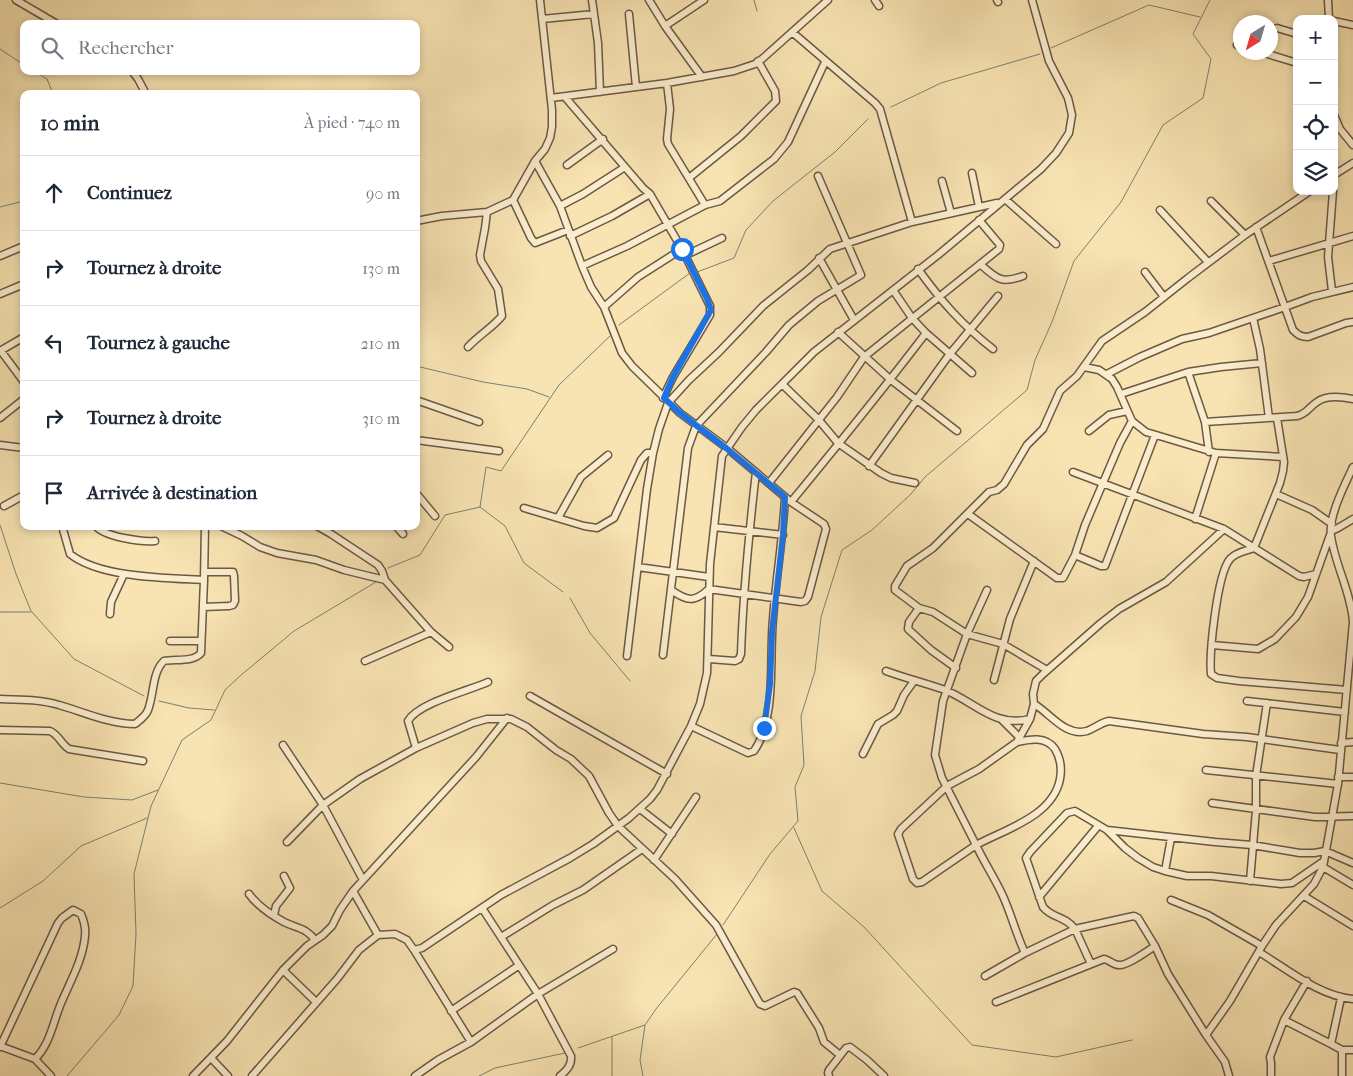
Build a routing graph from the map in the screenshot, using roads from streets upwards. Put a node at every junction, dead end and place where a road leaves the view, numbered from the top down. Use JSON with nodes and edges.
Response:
{"nodes":[{"id":1,"x":16,"y":0,"type":"edge"},
{"id":2,"x":540,"y":0,"type":"edge"},
{"id":3,"x":592,"y":0,"type":"edge"},
{"id":4,"x":649,"y":0,"type":"edge"},
{"id":5,"x":704,"y":0,"type":"edge"},
{"id":6,"x":828,"y":0,"type":"edge"},
{"id":7,"x":1032,"y":0,"type":"edge"},
{"id":8,"x":1328,"y":0,"type":"edge"},
{"id":9,"x":594,"y":14,"type":"junction"},
{"id":10,"x":628,"y":14,"type":"dead end"},
{"id":11,"x":1329,"y":15,"type":"edge"},
{"id":12,"x":542,"y":19,"type":"junction"},
{"id":13,"x":50,"y":20,"type":"edge"},
{"id":14,"x":1338,"y":22,"type":"edge"},
{"id":15,"x":1353,"y":25,"type":"edge"},
{"id":16,"x":665,"y":26,"type":"junction"},
{"id":17,"x":1278,"y":28,"type":"edge"},
{"id":18,"x":792,"y":32,"type":"junction"},
{"id":19,"x":1293,"y":33,"type":"edge"},
{"id":20,"x":1278,"y":57,"type":"edge"},
{"id":21,"x":758,"y":62,"type":"junction"},
{"id":22,"x":825,"y":62,"type":"junction"},
{"id":23,"x":1293,"y":62,"type":"edge"},
{"id":24,"x":135,"y":75,"type":"edge"},
{"id":25,"x":702,"y":77,"type":"junction"},
{"id":26,"x":666,"y":83,"type":"junction"},
{"id":27,"x":636,"y":87,"type":"junction"},
{"id":28,"x":144,"y":90,"type":"edge"},
{"id":29,"x":600,"y":92,"type":"junction"},
{"id":30,"x":565,"y":96,"type":"junction"},
{"id":31,"x":551,"y":98,"type":"junction"},
{"id":32,"x":1338,"y":124,"type":"edge"},
{"id":33,"x":603,"y":139,"type":"junction"},
{"id":34,"x":1353,"y":145,"type":"edge"},
{"id":35,"x":535,"y":161,"type":"junction"},
{"id":36,"x":1353,"y":163,"type":"edge"},
{"id":37,"x":567,"y":165,"type":"dead end"},
{"id":38,"x":625,"y":166,"type":"junction"},
{"id":39,"x":972,"y":173,"type":"dead end"},
{"id":40,"x":1338,"y":173,"type":"edge"},
{"id":41,"x":818,"y":176,"type":"dead end"},
{"id":42,"x":689,"y":178,"type":"junction"},
{"id":43,"x":942,"y":181,"type":"dead end"},
{"id":44,"x":650,"y":194,"type":"junction"},
{"id":45,"x":1304,"y":195,"type":"edge"},
{"id":46,"x":1333,"y":195,"type":"edge"},
{"id":47,"x":513,"y":200,"type":"junction"},
{"id":48,"x":1001,"y":201,"type":"junction"},
{"id":49,"x":1211,"y":201,"type":"dead end"},
{"id":50,"x":706,"y":205,"type":"junction"},
{"id":51,"x":560,"y":206,"type":"junction"},
{"id":52,"x":979,"y":207,"type":"junction"},
{"id":53,"x":1160,"y":210,"type":"dead end"},
{"id":54,"x":487,"y":212,"type":"junction"},
{"id":55,"x":951,"y":213,"type":"junction"},
{"id":56,"x":420,"y":220,"type":"edge"},
{"id":57,"x":979,"y":220,"type":"junction"},
{"id":58,"x":912,"y":222,"type":"junction"},
{"id":59,"x":668,"y":225,"type":"junction"},
{"id":60,"x":1256,"y":227,"type":"junction"},
{"id":61,"x":569,"y":233,"type":"junction"},
{"id":62,"x":1245,"y":235,"type":"junction"},
{"id":63,"x":1353,"y":236,"type":"edge"},
{"id":64,"x":722,"y":238,"type":"dead end"},
{"id":65,"x":1330,"y":242,"type":"junction"},
{"id":66,"x":846,"y":244,"type":"junction"},
{"id":67,"x":1056,"y":244,"type":"dead end"},
{"id":68,"x":20,"y":248,"type":"edge"},
{"id":69,"x":682,"y":249,"type":"junction"},
{"id":70,"x":686,"y":255,"type":"junction"},
{"id":71,"x":0,"y":256,"type":"edge"},
{"id":72,"x":819,"y":258,"type":"junction"},
{"id":73,"x":1269,"y":261,"type":"junction"},
{"id":74,"x":1208,"y":262,"type":"junction"},
{"id":75,"x":980,"y":264,"type":"junction"},
{"id":76,"x":582,"y":266,"type":"junction"},
{"id":77,"x":918,"y":269,"type":"junction"},
{"id":78,"x":1146,"y":272,"type":"dead end"},
{"id":79,"x":1023,"y":276,"type":"dead end"},
{"id":80,"x":20,"y":286,"type":"edge"},
{"id":81,"x":1353,"y":287,"type":"edge"},
{"id":82,"x":836,"y":290,"type":"junction"},
{"id":83,"x":893,"y":290,"type":"junction"},
{"id":84,"x":1332,"y":291,"type":"junction"},
{"id":85,"x":0,"y":294,"type":"edge"},
{"id":86,"x":998,"y":296,"type":"dead end"},
{"id":87,"x":938,"y":297,"type":"junction"},
{"id":88,"x":1164,"y":297,"type":"junction"},
{"id":89,"x":604,"y":307,"type":"junction"},
{"id":90,"x":1285,"y":307,"type":"junction"},
{"id":91,"x":912,"y":318,"type":"junction"},
{"id":92,"x":1254,"y":318,"type":"junction"},
{"id":93,"x":854,"y":320,"type":"junction"},
{"id":94,"x":1353,"y":322,"type":"edge"},
{"id":95,"x":970,"y":331,"type":"junction"},
{"id":96,"x":838,"y":332,"type":"junction"},
{"id":97,"x":926,"y":333,"type":"junction"},
{"id":98,"x":20,"y":339,"type":"edge"},
{"id":99,"x":468,"y":347,"type":"dead end"},
{"id":100,"x":993,"y":349,"type":"dead end"},
{"id":101,"x":0,"y":351,"type":"edge"},
{"id":102,"x":949,"y":355,"type":"junction"},
{"id":103,"x":864,"y":357,"type":"junction"},
{"id":104,"x":1262,"y":363,"type":"junction"},
{"id":105,"x":1084,"y":367,"type":"junction"},
{"id":106,"x":1188,"y":372,"type":"junction"},
{"id":107,"x":972,"y":373,"type":"dead end"},
{"id":108,"x":1107,"y":374,"type":"junction"},
{"id":109,"x":20,"y":377,"type":"edge"},
{"id":110,"x":891,"y":380,"type":"junction"},
{"id":111,"x":782,"y":384,"type":"junction"},
{"id":112,"x":1121,"y":394,"type":"junction"},
{"id":113,"x":1353,"y":399,"type":"edge"},
{"id":114,"x":666,"y":400,"type":"junction"},
{"id":115,"x":917,"y":400,"type":"junction"},
{"id":116,"x":420,"y":401,"type":"edge"},
{"id":117,"x":20,"y":402,"type":"edge"},
{"id":118,"x":1127,"y":411,"type":"junction"},
{"id":119,"x":0,"y":418,"type":"edge"},
{"id":120,"x":1269,"y":418,"type":"junction"},
{"id":121,"x":1277,"y":418,"type":"junction"},
{"id":122,"x":818,"y":419,"type":"junction"},
{"id":123,"x":1132,"y":421,"type":"junction"},
{"id":124,"x":479,"y":422,"type":"dead end"},
{"id":125,"x":1205,"y":422,"type":"junction"},
{"id":126,"x":696,"y":426,"type":"junction"},
{"id":127,"x":958,"y":431,"type":"dead end"},
{"id":128,"x":1089,"y":431,"type":"dead end"},
{"id":129,"x":1156,"y":435,"type":"junction"},
{"id":130,"x":420,"y":441,"type":"edge"},
{"id":131,"x":838,"y":443,"type":"junction"},
{"id":132,"x":0,"y":445,"type":"edge"},
{"id":133,"x":20,"y":448,"type":"edge"},
{"id":134,"x":726,"y":448,"type":"junction"},
{"id":135,"x":499,"y":451,"type":"dead end"},
{"id":136,"x":1213,"y":452,"type":"junction"},
{"id":137,"x":653,"y":453,"type":"junction"},
{"id":138,"x":608,"y":455,"type":"dead end"},
{"id":139,"x":1283,"y":457,"type":"junction"},
{"id":140,"x":869,"y":466,"type":"junction"},
{"id":141,"x":1353,"y":467,"type":"edge"},
{"id":142,"x":756,"y":472,"type":"junction"},
{"id":143,"x":1073,"y":472,"type":"dead end"},
{"id":144,"x":769,"y":482,"type":"junction"},
{"id":145,"x":915,"y":483,"type":"dead end"},
{"id":146,"x":1103,"y":484,"type":"junction"},
{"id":147,"x":1276,"y":494,"type":"junction"},
{"id":148,"x":1132,"y":495,"type":"junction"},
{"id":149,"x":20,"y":497,"type":"edge"},
{"id":150,"x":785,"y":497,"type":"junction"},
{"id":151,"x":420,"y":498,"type":"edge"},
{"id":152,"x":791,"y":502,"type":"junction"},
{"id":153,"x":4,"y":506,"type":"dead end"},
{"id":154,"x":524,"y":508,"type":"dead end"},
{"id":155,"x":968,"y":514,"type":"junction"},
{"id":156,"x":436,"y":516,"type":"dead end"},
{"id":157,"x":558,"y":518,"type":"junction"},
{"id":158,"x":1195,"y":519,"type":"junction"},
{"id":159,"x":1353,"y":519,"type":"edge"},
{"id":160,"x":714,"y":527,"type":"junction"},
{"id":161,"x":1224,"y":529,"type":"junction"},
{"id":162,"x":63,"y":530,"type":"edge"},
{"id":163,"x":101,"y":530,"type":"edge"},
{"id":164,"x":205,"y":530,"type":"edge"},
{"id":165,"x":229,"y":530,"type":"edge"},
{"id":166,"x":324,"y":530,"type":"edge"},
{"id":167,"x":400,"y":530,"type":"edge"},
{"id":168,"x":1331,"y":530,"type":"junction"},
{"id":169,"x":749,"y":531,"type":"junction"},
{"id":170,"x":403,"y":534,"type":"dead end"},
{"id":171,"x":783,"y":535,"type":"junction"},
{"id":172,"x":155,"y":541,"type":"dead end"},
{"id":173,"x":1254,"y":548,"type":"junction"},
{"id":174,"x":1075,"y":555,"type":"junction"},
{"id":175,"x":1034,"y":561,"type":"junction"},
{"id":176,"x":638,"y":567,"type":"junction"},
{"id":177,"x":672,"y":571,"type":"junction"},
{"id":178,"x":204,"y":572,"type":"junction"},
{"id":179,"x":124,"y":574,"type":"junction"},
{"id":180,"x":1316,"y":574,"type":"junction"},
{"id":181,"x":709,"y":577,"type":"junction"},
{"id":182,"x":204,"y":580,"type":"junction"},
{"id":183,"x":385,"y":580,"type":"junction"},
{"id":184,"x":708,"y":589,"type":"junction"},
{"id":185,"x":671,"y":590,"type":"junction"},
{"id":186,"x":987,"y":590,"type":"dead end"},
{"id":187,"x":743,"y":595,"type":"junction"},
{"id":188,"x":775,"y":597,"type":"junction"},
{"id":189,"x":203,"y":607,"type":"junction"},
{"id":190,"x":919,"y":608,"type":"junction"},
{"id":191,"x":110,"y":614,"type":"dead end"},
{"id":192,"x":431,"y":632,"type":"junction"},
{"id":193,"x":1352,"y":633,"type":"edge"},
{"id":194,"x":967,"y":634,"type":"junction"},
{"id":195,"x":170,"y":641,"type":"dead end"},
{"id":196,"x":201,"y":641,"type":"junction"},
{"id":197,"x":1003,"y":644,"type":"junction"},
{"id":198,"x":1212,"y":645,"type":"junction"},
{"id":199,"x":449,"y":648,"type":"dead end"},
{"id":200,"x":662,"y":655,"type":"dead end"},
{"id":201,"x":627,"y":656,"type":"dead end"},
{"id":202,"x":709,"y":659,"type":"junction"},
{"id":203,"x":365,"y":662,"type":"dead end"},
{"id":204,"x":956,"y":668,"type":"junction"},
{"id":205,"x":1047,"y":670,"type":"junction"},
{"id":206,"x":886,"y":671,"type":"dead end"},
{"id":207,"x":1351,"y":674,"type":"edge"},
{"id":208,"x":994,"y":680,"type":"dead end"},
{"id":209,"x":914,"y":681,"type":"junction"},
{"id":210,"x":488,"y":682,"type":"dead end"},
{"id":211,"x":1347,"y":690,"type":"junction"},
{"id":212,"x":947,"y":691,"type":"junction"},
{"id":213,"x":530,"y":696,"type":"dead end"},
{"id":214,"x":0,"y":699,"type":"edge"},
{"id":215,"x":1247,"y":701,"type":"dead end"},
{"id":216,"x":1267,"y":703,"type":"junction"},
{"id":217,"x":1034,"y":704,"type":"junction"},
{"id":218,"x":1345,"y":712,"type":"junction"},
{"id":219,"x":507,"y":718,"type":"junction"},
{"id":220,"x":1030,"y":718,"type":"junction"},
{"id":221,"x":1002,"y":720,"type":"junction"},
{"id":222,"x":691,"y":726,"type":"junction"},
{"id":223,"x":0,"y":730,"type":"edge"},
{"id":224,"x":1263,"y":739,"type":"junction"},
{"id":225,"x":1018,"y":740,"type":"junction"},
{"id":226,"x":1353,"y":742,"type":"edge"},
{"id":227,"x":283,"y":745,"type":"dead end"},
{"id":228,"x":1341,"y":746,"type":"junction"},
{"id":229,"x":416,"y":748,"type":"junction"},
{"id":230,"x":863,"y":754,"type":"dead end"},
{"id":231,"x":143,"y":761,"type":"dead end"},
{"id":232,"x":1206,"y":770,"type":"dead end"},
{"id":233,"x":667,"y":774,"type":"junction"},
{"id":234,"x":1256,"y":776,"type":"junction"},
{"id":235,"x":1353,"y":777,"type":"edge"},
{"id":236,"x":1338,"y":780,"type":"junction"},
{"id":237,"x":947,"y":786,"type":"junction"},
{"id":238,"x":696,"y":797,"type":"dead end"},
{"id":239,"x":1212,"y":803,"type":"dead end"},
{"id":240,"x":323,"y":805,"type":"junction"},
{"id":241,"x":640,"y":809,"type":"junction"},
{"id":242,"x":1256,"y":810,"type":"junction"},
{"id":243,"x":1353,"y":816,"type":"edge"},
{"id":244,"x":1331,"y":817,"type":"junction"},
{"id":245,"x":618,"y":826,"type":"junction"},
{"id":246,"x":1098,"y":826,"type":"junction"},
{"id":247,"x":1107,"y":830,"type":"junction"},
{"id":248,"x":672,"y":834,"type":"junction"},
{"id":249,"x":1171,"y":838,"type":"junction"},
{"id":250,"x":288,"y":842,"type":"dead end"},
{"id":251,"x":976,"y":845,"type":"junction"},
{"id":252,"x":1252,"y":845,"type":"junction"},
{"id":253,"x":642,"y":849,"type":"junction"},
{"id":254,"x":1325,"y":851,"type":"junction"},
{"id":255,"x":654,"y":860,"type":"junction"},
{"id":256,"x":1353,"y":863,"type":"edge"},
{"id":257,"x":1324,"y":864,"type":"junction"},
{"id":258,"x":1165,"y":871,"type":"junction"},
{"id":259,"x":284,"y":876,"type":"dead end"},
{"id":260,"x":363,"y":880,"type":"junction"},
{"id":261,"x":1250,"y":882,"type":"junction"},
{"id":262,"x":1353,"y":885,"type":"edge"},
{"id":263,"x":353,"y":890,"type":"junction"},
{"id":264,"x":249,"y":894,"type":"dead end"},
{"id":265,"x":1304,"y":896,"type":"junction"},
{"id":266,"x":1039,"y":897,"type":"junction"},
{"id":267,"x":1171,"y":900,"type":"dead end"},
{"id":268,"x":482,"y":908,"type":"junction"},
{"id":269,"x":274,"y":915,"type":"junction"},
{"id":270,"x":1353,"y":926,"type":"edge"},
{"id":271,"x":1075,"y":929,"type":"junction"},
{"id":272,"x":378,"y":936,"type":"junction"},
{"id":273,"x":501,"y":937,"type":"junction"},
{"id":274,"x":315,"y":940,"type":"junction"},
{"id":275,"x":1155,"y":946,"type":"junction"},
{"id":276,"x":614,"y":949,"type":"dead end"},
{"id":277,"x":1260,"y":949,"type":"junction"},
{"id":278,"x":414,"y":950,"type":"junction"},
{"id":279,"x":1025,"y":953,"type":"junction"},
{"id":280,"x":1091,"y":964,"type":"junction"},
{"id":281,"x":518,"y":966,"type":"junction"},
{"id":282,"x":283,"y":970,"type":"junction"},
{"id":283,"x":985,"y":976,"type":"dead end"},
{"id":284,"x":1307,"y":982,"type":"junction"},
{"id":285,"x":1353,"y":990,"type":"edge"},
{"id":286,"x":538,"y":994,"type":"junction"},
{"id":287,"x":1341,"y":998,"type":"junction"},
{"id":288,"x":1352,"y":999,"type":"edge"},
{"id":289,"x":316,"y":1002,"type":"junction"},
{"id":290,"x":996,"y":1002,"type":"dead end"},
{"id":291,"x":451,"y":1011,"type":"junction"},
{"id":292,"x":1284,"y":1020,"type":"junction"},
{"id":293,"x":1206,"y":1035,"type":"junction"},
{"id":294,"x":471,"y":1042,"type":"junction"},
{"id":295,"x":1331,"y":1044,"type":"junction"},
{"id":296,"x":0,"y":1046,"type":"edge"},
{"id":297,"x":1342,"y":1050,"type":"junction"},
{"id":298,"x":1353,"y":1050,"type":"edge"},
{"id":299,"x":840,"y":1055,"type":"junction"},
{"id":300,"x":211,"y":1058,"type":"junction"},
{"id":301,"x":35,"y":1059,"type":"junction"},
{"id":302,"x":51,"y":1076,"type":"edge"},
{"id":303,"x":193,"y":1076,"type":"edge"},
{"id":304,"x":228,"y":1076,"type":"edge"},
{"id":305,"x":252,"y":1076,"type":"edge"},
{"id":306,"x":415,"y":1076,"type":"edge"},
{"id":307,"x":560,"y":1076,"type":"edge"},
{"id":308,"x":829,"y":1076,"type":"edge"},
{"id":309,"x":884,"y":1076,"type":"edge"},
{"id":310,"x":1229,"y":1076,"type":"edge"},
{"id":311,"x":1270,"y":1076,"type":"edge"},
{"id":312,"x":1342,"y":1076,"type":"edge"}],
"edges":[{"from":1,"to":13,"type":"street"},
{"from":2,"to":12,"type":"street"},
{"from":3,"to":9,"type":"street"},
{"from":4,"to":16,"type":"street"},
{"from":5,"to":16,"type":"street"},
{"from":6,"to":18,"type":"street"},
{"from":7,"to":48,"type":"street"},
{"from":8,"to":11,"type":"street"},
{"from":9,"to":12,"type":"street"},
{"from":9,"to":29,"type":"street"},
{"from":10,"to":27,"type":"street"},
{"from":12,"to":31,"type":"street"},
{"from":14,"to":15,"type":"street"},
{"from":16,"to":25,"type":"street"},
{"from":17,"to":19,"type":"street"},
{"from":18,"to":21,"type":"street"},
{"from":18,"to":22,"type":"street"},
{"from":20,"to":23,"type":"street"},
{"from":21,"to":25,"type":"street"},
{"from":21,"to":42,"type":"street"},
{"from":22,"to":50,"type":"street"},
{"from":22,"to":58,"type":"street"},
{"from":24,"to":28,"type":"street"},
{"from":25,"to":26,"type":"street"},
{"from":26,"to":27,"type":"street"},
{"from":26,"to":42,"type":"street"},
{"from":27,"to":29,"type":"street"},
{"from":29,"to":30,"type":"street"},
{"from":30,"to":31,"type":"street"},
{"from":30,"to":33,"type":"street"},
{"from":31,"to":35,"type":"street"},
{"from":32,"to":34,"type":"street"},
{"from":33,"to":37,"type":"street"},
{"from":33,"to":38,"type":"street"},
{"from":35,"to":47,"type":"street"},
{"from":35,"to":51,"type":"street"},
{"from":36,"to":40,"type":"street"},
{"from":38,"to":44,"type":"street"},
{"from":38,"to":51,"type":"street"},
{"from":39,"to":52,"type":"street"},
{"from":41,"to":66,"type":"street"},
{"from":42,"to":50,"type":"street"},
{"from":43,"to":55,"type":"street"},
{"from":44,"to":59,"type":"street"},
{"from":44,"to":61,"type":"street"},
{"from":45,"to":60,"type":"street"},
{"from":46,"to":65,"type":"street"},
{"from":47,"to":54,"type":"street"},
{"from":47,"to":61,"type":"street"},
{"from":48,"to":52,"type":"street"},
{"from":48,"to":57,"type":"street"},
{"from":48,"to":67,"type":"street"},
{"from":49,"to":62,"type":"street"},
{"from":50,"to":59,"type":"street"},
{"from":51,"to":61,"type":"street"},
{"from":52,"to":55,"type":"street"},
{"from":53,"to":74,"type":"street"},
{"from":54,"to":56,"type":"street"},
{"from":54,"to":99,"type":"street"},
{"from":55,"to":58,"type":"street"},
{"from":57,"to":75,"type":"street"},
{"from":57,"to":77,"type":"street"},
{"from":58,"to":66,"type":"street"},
{"from":59,"to":69,"type":"street"},
{"from":59,"to":76,"type":"street"},
{"from":60,"to":62,"type":"street"},
{"from":60,"to":73,"type":"street"},
{"from":61,"to":76,"type":"street"},
{"from":62,"to":74,"type":"street"},
{"from":63,"to":65,"type":"street"},
{"from":64,"to":70,"type":"street"},
{"from":65,"to":73,"type":"street"},
{"from":65,"to":84,"type":"street"},
{"from":66,"to":72,"type":"street"},
{"from":66,"to":82,"type":"street"},
{"from":68,"to":71,"type":"street"},
{"from":69,"to":70,"type":"street"},
{"from":69,"to":89,"type":"street"},
{"from":70,"to":114,"type":"street"},
{"from":72,"to":82,"type":"street"},
{"from":72,"to":114,"type":"street"},
{"from":73,"to":90,"type":"street"},
{"from":74,"to":88,"type":"street"},
{"from":75,"to":79,"type":"street"},
{"from":75,"to":87,"type":"street"},
{"from":76,"to":89,"type":"street"},
{"from":77,"to":83,"type":"street"},
{"from":77,"to":87,"type":"street"},
{"from":78,"to":88,"type":"street"},
{"from":80,"to":85,"type":"street"},
{"from":81,"to":84,"type":"street"},
{"from":82,"to":93,"type":"street"},
{"from":82,"to":126,"type":"street"},
{"from":83,"to":91,"type":"street"},
{"from":83,"to":93,"type":"street"},
{"from":84,"to":90,"type":"street"},
{"from":86,"to":95,"type":"street"},
{"from":87,"to":91,"type":"street"},
{"from":87,"to":95,"type":"street"},
{"from":88,"to":105,"type":"street"},
{"from":89,"to":114,"type":"street"},
{"from":90,"to":92,"type":"street"},
{"from":90,"to":94,"type":"street"},
{"from":91,"to":97,"type":"street"},
{"from":91,"to":103,"type":"street"},
{"from":92,"to":104,"type":"street"},
{"from":92,"to":108,"type":"street"},
{"from":93,"to":96,"type":"street"},
{"from":95,"to":100,"type":"street"},
{"from":95,"to":102,"type":"street"},
{"from":96,"to":103,"type":"street"},
{"from":96,"to":111,"type":"street"},
{"from":97,"to":102,"type":"street"},
{"from":97,"to":110,"type":"street"},
{"from":98,"to":101,"type":"street"},
{"from":101,"to":109,"type":"street"},
{"from":102,"to":107,"type":"street"},
{"from":102,"to":115,"type":"street"},
{"from":103,"to":110,"type":"street"},
{"from":103,"to":122,"type":"street"},
{"from":104,"to":106,"type":"street"},
{"from":104,"to":120,"type":"street"},
{"from":105,"to":108,"type":"street"},
{"from":105,"to":155,"type":"street"},
{"from":106,"to":112,"type":"street"},
{"from":106,"to":125,"type":"street"},
{"from":108,"to":112,"type":"street"},
{"from":110,"to":115,"type":"street"},
{"from":110,"to":131,"type":"street"},
{"from":111,"to":122,"type":"street"},
{"from":111,"to":134,"type":"street"},
{"from":112,"to":118,"type":"street"},
{"from":113,"to":121,"type":"street"},
{"from":114,"to":126,"type":"street"},
{"from":114,"to":137,"type":"street"},
{"from":115,"to":127,"type":"street"},
{"from":115,"to":140,"type":"street"},
{"from":116,"to":124,"type":"street"},
{"from":117,"to":119,"type":"street"},
{"from":118,"to":123,"type":"street"},
{"from":118,"to":128,"type":"street"},
{"from":120,"to":121,"type":"street"},
{"from":120,"to":125,"type":"street"},
{"from":121,"to":139,"type":"street"},
{"from":122,"to":131,"type":"street"},
{"from":122,"to":144,"type":"street"},
{"from":123,"to":129,"type":"street"},
{"from":123,"to":146,"type":"street"},
{"from":125,"to":136,"type":"street"},
{"from":126,"to":134,"type":"street"},
{"from":126,"to":177,"type":"street"},
{"from":129,"to":136,"type":"street"},
{"from":129,"to":148,"type":"street"},
{"from":130,"to":135,"type":"street"},
{"from":131,"to":140,"type":"street"},
{"from":131,"to":152,"type":"street"},
{"from":132,"to":133,"type":"street"},
{"from":134,"to":142,"type":"street"},
{"from":134,"to":160,"type":"street"},
{"from":136,"to":139,"type":"street"},
{"from":136,"to":158,"type":"street"},
{"from":137,"to":157,"type":"street"},
{"from":137,"to":176,"type":"street"},
{"from":138,"to":157,"type":"street"},
{"from":139,"to":147,"type":"street"},
{"from":140,"to":145,"type":"street"},
{"from":141,"to":168,"type":"street"},
{"from":142,"to":144,"type":"street"},
{"from":142,"to":169,"type":"street"},
{"from":143,"to":146,"type":"street"},
{"from":144,"to":150,"type":"street"},
{"from":146,"to":148,"type":"street"},
{"from":146,"to":174,"type":"street"},
{"from":147,"to":168,"type":"street"},
{"from":147,"to":173,"type":"street"},
{"from":148,"to":158,"type":"street"},
{"from":148,"to":174,"type":"street"},
{"from":149,"to":153,"type":"street"},
{"from":150,"to":152,"type":"street"},
{"from":150,"to":171,"type":"street"},
{"from":151,"to":156,"type":"street"},
{"from":152,"to":188,"type":"street"},
{"from":154,"to":157,"type":"street"},
{"from":155,"to":175,"type":"street"},
{"from":155,"to":190,"type":"street"},
{"from":158,"to":161,"type":"street"},
{"from":159,"to":168,"type":"street"},
{"from":160,"to":169,"type":"street"},
{"from":160,"to":181,"type":"street"},
{"from":161,"to":173,"type":"street"},
{"from":161,"to":205,"type":"street"},
{"from":162,"to":179,"type":"street"},
{"from":163,"to":172,"type":"street"},
{"from":164,"to":178,"type":"street"},
{"from":165,"to":183,"type":"street"},
{"from":166,"to":183,"type":"street"},
{"from":167,"to":170,"type":"street"},
{"from":168,"to":180,"type":"street"},
{"from":168,"to":193,"type":"street"},
{"from":169,"to":171,"type":"street"},
{"from":169,"to":187,"type":"street"},
{"from":171,"to":188,"type":"street"},
{"from":173,"to":180,"type":"street"},
{"from":173,"to":198,"type":"street"},
{"from":174,"to":175,"type":"street"},
{"from":175,"to":197,"type":"street"},
{"from":176,"to":177,"type":"street"},
{"from":176,"to":201,"type":"street"},
{"from":177,"to":181,"type":"street"},
{"from":177,"to":185,"type":"street"},
{"from":178,"to":182,"type":"street"},
{"from":178,"to":189,"type":"street"},
{"from":179,"to":182,"type":"street"},
{"from":179,"to":191,"type":"street"},
{"from":180,"to":198,"type":"street"},
{"from":181,"to":184,"type":"street"},
{"from":182,"to":189,"type":"street"},
{"from":183,"to":192,"type":"street"},
{"from":184,"to":185,"type":"street"},
{"from":184,"to":187,"type":"street"},
{"from":184,"to":202,"type":"street"},
{"from":185,"to":200,"type":"street"},
{"from":186,"to":194,"type":"street"},
{"from":187,"to":188,"type":"street"},
{"from":187,"to":202,"type":"street"},
{"from":188,"to":222,"type":"street"},
{"from":189,"to":196,"type":"street"},
{"from":190,"to":194,"type":"street"},
{"from":190,"to":204,"type":"street"},
{"from":192,"to":199,"type":"street"},
{"from":192,"to":203,"type":"street"},
{"from":193,"to":207,"type":"street"},
{"from":194,"to":197,"type":"street"},
{"from":194,"to":204,"type":"street"},
{"from":195,"to":196,"type":"street"},
{"from":196,"to":214,"type":"street"},
{"from":197,"to":205,"type":"street"},
{"from":197,"to":208,"type":"street"},
{"from":198,"to":211,"type":"street"},
{"from":202,"to":222,"type":"street"},
{"from":204,"to":212,"type":"street"},
{"from":205,"to":217,"type":"street"},
{"from":206,"to":209,"type":"street"},
{"from":207,"to":211,"type":"street"},
{"from":209,"to":212,"type":"street"},
{"from":209,"to":230,"type":"street"},
{"from":210,"to":229,"type":"street"},
{"from":211,"to":218,"type":"street"},
{"from":212,"to":221,"type":"street"},
{"from":212,"to":237,"type":"street"},
{"from":213,"to":233,"type":"street"},
{"from":215,"to":216,"type":"street"},
{"from":216,"to":218,"type":"street"},
{"from":216,"to":224,"type":"street"},
{"from":217,"to":220,"type":"street"},
{"from":217,"to":224,"type":"street"},
{"from":218,"to":228,"type":"street"},
{"from":219,"to":229,"type":"street"},
{"from":219,"to":245,"type":"street"},
{"from":219,"to":260,"type":"street"},
{"from":220,"to":221,"type":"street"},
{"from":220,"to":225,"type":"street"},
{"from":221,"to":225,"type":"street"},
{"from":222,"to":233,"type":"street"},
{"from":223,"to":231,"type":"street"},
{"from":224,"to":228,"type":"street"},
{"from":224,"to":234,"type":"street"},
{"from":225,"to":237,"type":"street"},
{"from":225,"to":251,"type":"street"},
{"from":226,"to":228,"type":"street"},
{"from":227,"to":240,"type":"street"},
{"from":228,"to":236,"type":"street"},
{"from":229,"to":240,"type":"street"},
{"from":232,"to":234,"type":"street"},
{"from":233,"to":241,"type":"street"},
{"from":234,"to":236,"type":"street"},
{"from":234,"to":242,"type":"street"},
{"from":235,"to":236,"type":"street"},
{"from":236,"to":244,"type":"street"},
{"from":237,"to":251,"type":"street"},
{"from":237,"to":251,"type":"street"},
{"from":238,"to":248,"type":"street"},
{"from":239,"to":242,"type":"street"},
{"from":240,"to":250,"type":"street"},
{"from":240,"to":260,"type":"street"},
{"from":241,"to":245,"type":"street"},
{"from":241,"to":248,"type":"street"},
{"from":242,"to":244,"type":"street"},
{"from":242,"to":252,"type":"street"},
{"from":243,"to":244,"type":"street"},
{"from":244,"to":254,"type":"street"},
{"from":245,"to":253,"type":"street"},
{"from":245,"to":268,"type":"street"},
{"from":246,"to":247,"type":"street"},
{"from":246,"to":266,"type":"street"},
{"from":246,"to":266,"type":"street"},
{"from":247,"to":249,"type":"street"},
{"from":247,"to":258,"type":"street"},
{"from":248,"to":255,"type":"street"},
{"from":249,"to":252,"type":"street"},
{"from":249,"to":258,"type":"street"},
{"from":251,"to":279,"type":"street"},
{"from":252,"to":254,"type":"street"},
{"from":252,"to":261,"type":"street"},
{"from":253,"to":255,"type":"street"},
{"from":253,"to":273,"type":"street"},
{"from":254,"to":256,"type":"street"},
{"from":254,"to":257,"type":"street"},
{"from":255,"to":299,"type":"street"},
{"from":257,"to":261,"type":"street"},
{"from":257,"to":262,"type":"street"},
{"from":257,"to":265,"type":"street"},
{"from":258,"to":261,"type":"street"},
{"from":259,"to":269,"type":"street"},
{"from":260,"to":263,"type":"street"},
{"from":263,"to":272,"type":"street"},
{"from":263,"to":274,"type":"street"},
{"from":264,"to":269,"type":"street"},
{"from":265,"to":270,"type":"street"},
{"from":265,"to":277,"type":"street"},
{"from":266,"to":271,"type":"street"},
{"from":267,"to":277,"type":"street"},
{"from":268,"to":273,"type":"street"},
{"from":268,"to":278,"type":"street"},
{"from":269,"to":274,"type":"street"},
{"from":271,"to":275,"type":"street"},
{"from":271,"to":279,"type":"street"},
{"from":271,"to":280,"type":"street"},
{"from":272,"to":278,"type":"street"},
{"from":272,"to":289,"type":"street"},
{"from":273,"to":281,"type":"street"},
{"from":274,"to":282,"type":"street"},
{"from":275,"to":280,"type":"street"},
{"from":275,"to":293,"type":"street"},
{"from":276,"to":286,"type":"street"},
{"from":277,"to":284,"type":"street"},
{"from":277,"to":293,"type":"street"},
{"from":278,"to":291,"type":"street"},
{"from":279,"to":283,"type":"street"},
{"from":280,"to":290,"type":"street"},
{"from":281,"to":286,"type":"street"},
{"from":281,"to":291,"type":"street"},
{"from":282,"to":289,"type":"street"},
{"from":282,"to":300,"type":"street"},
{"from":284,"to":287,"type":"street"},
{"from":284,"to":292,"type":"street"},
{"from":285,"to":288,"type":"street"},
{"from":286,"to":294,"type":"street"},
{"from":286,"to":307,"type":"street"},
{"from":287,"to":288,"type":"street"},
{"from":287,"to":295,"type":"street"},
{"from":289,"to":305,"type":"street"},
{"from":291,"to":294,"type":"street"},
{"from":292,"to":295,"type":"street"},
{"from":292,"to":311,"type":"street"},
{"from":293,"to":310,"type":"street"},
{"from":294,"to":306,"type":"street"},
{"from":295,"to":297,"type":"street"},
{"from":296,"to":301,"type":"street"},
{"from":296,"to":301,"type":"street"},
{"from":297,"to":298,"type":"street"},
{"from":297,"to":312,"type":"street"},
{"from":299,"to":308,"type":"street"},
{"from":299,"to":309,"type":"street"},
{"from":300,"to":303,"type":"street"},
{"from":300,"to":304,"type":"street"},
{"from":301,"to":302,"type":"street"}]}
